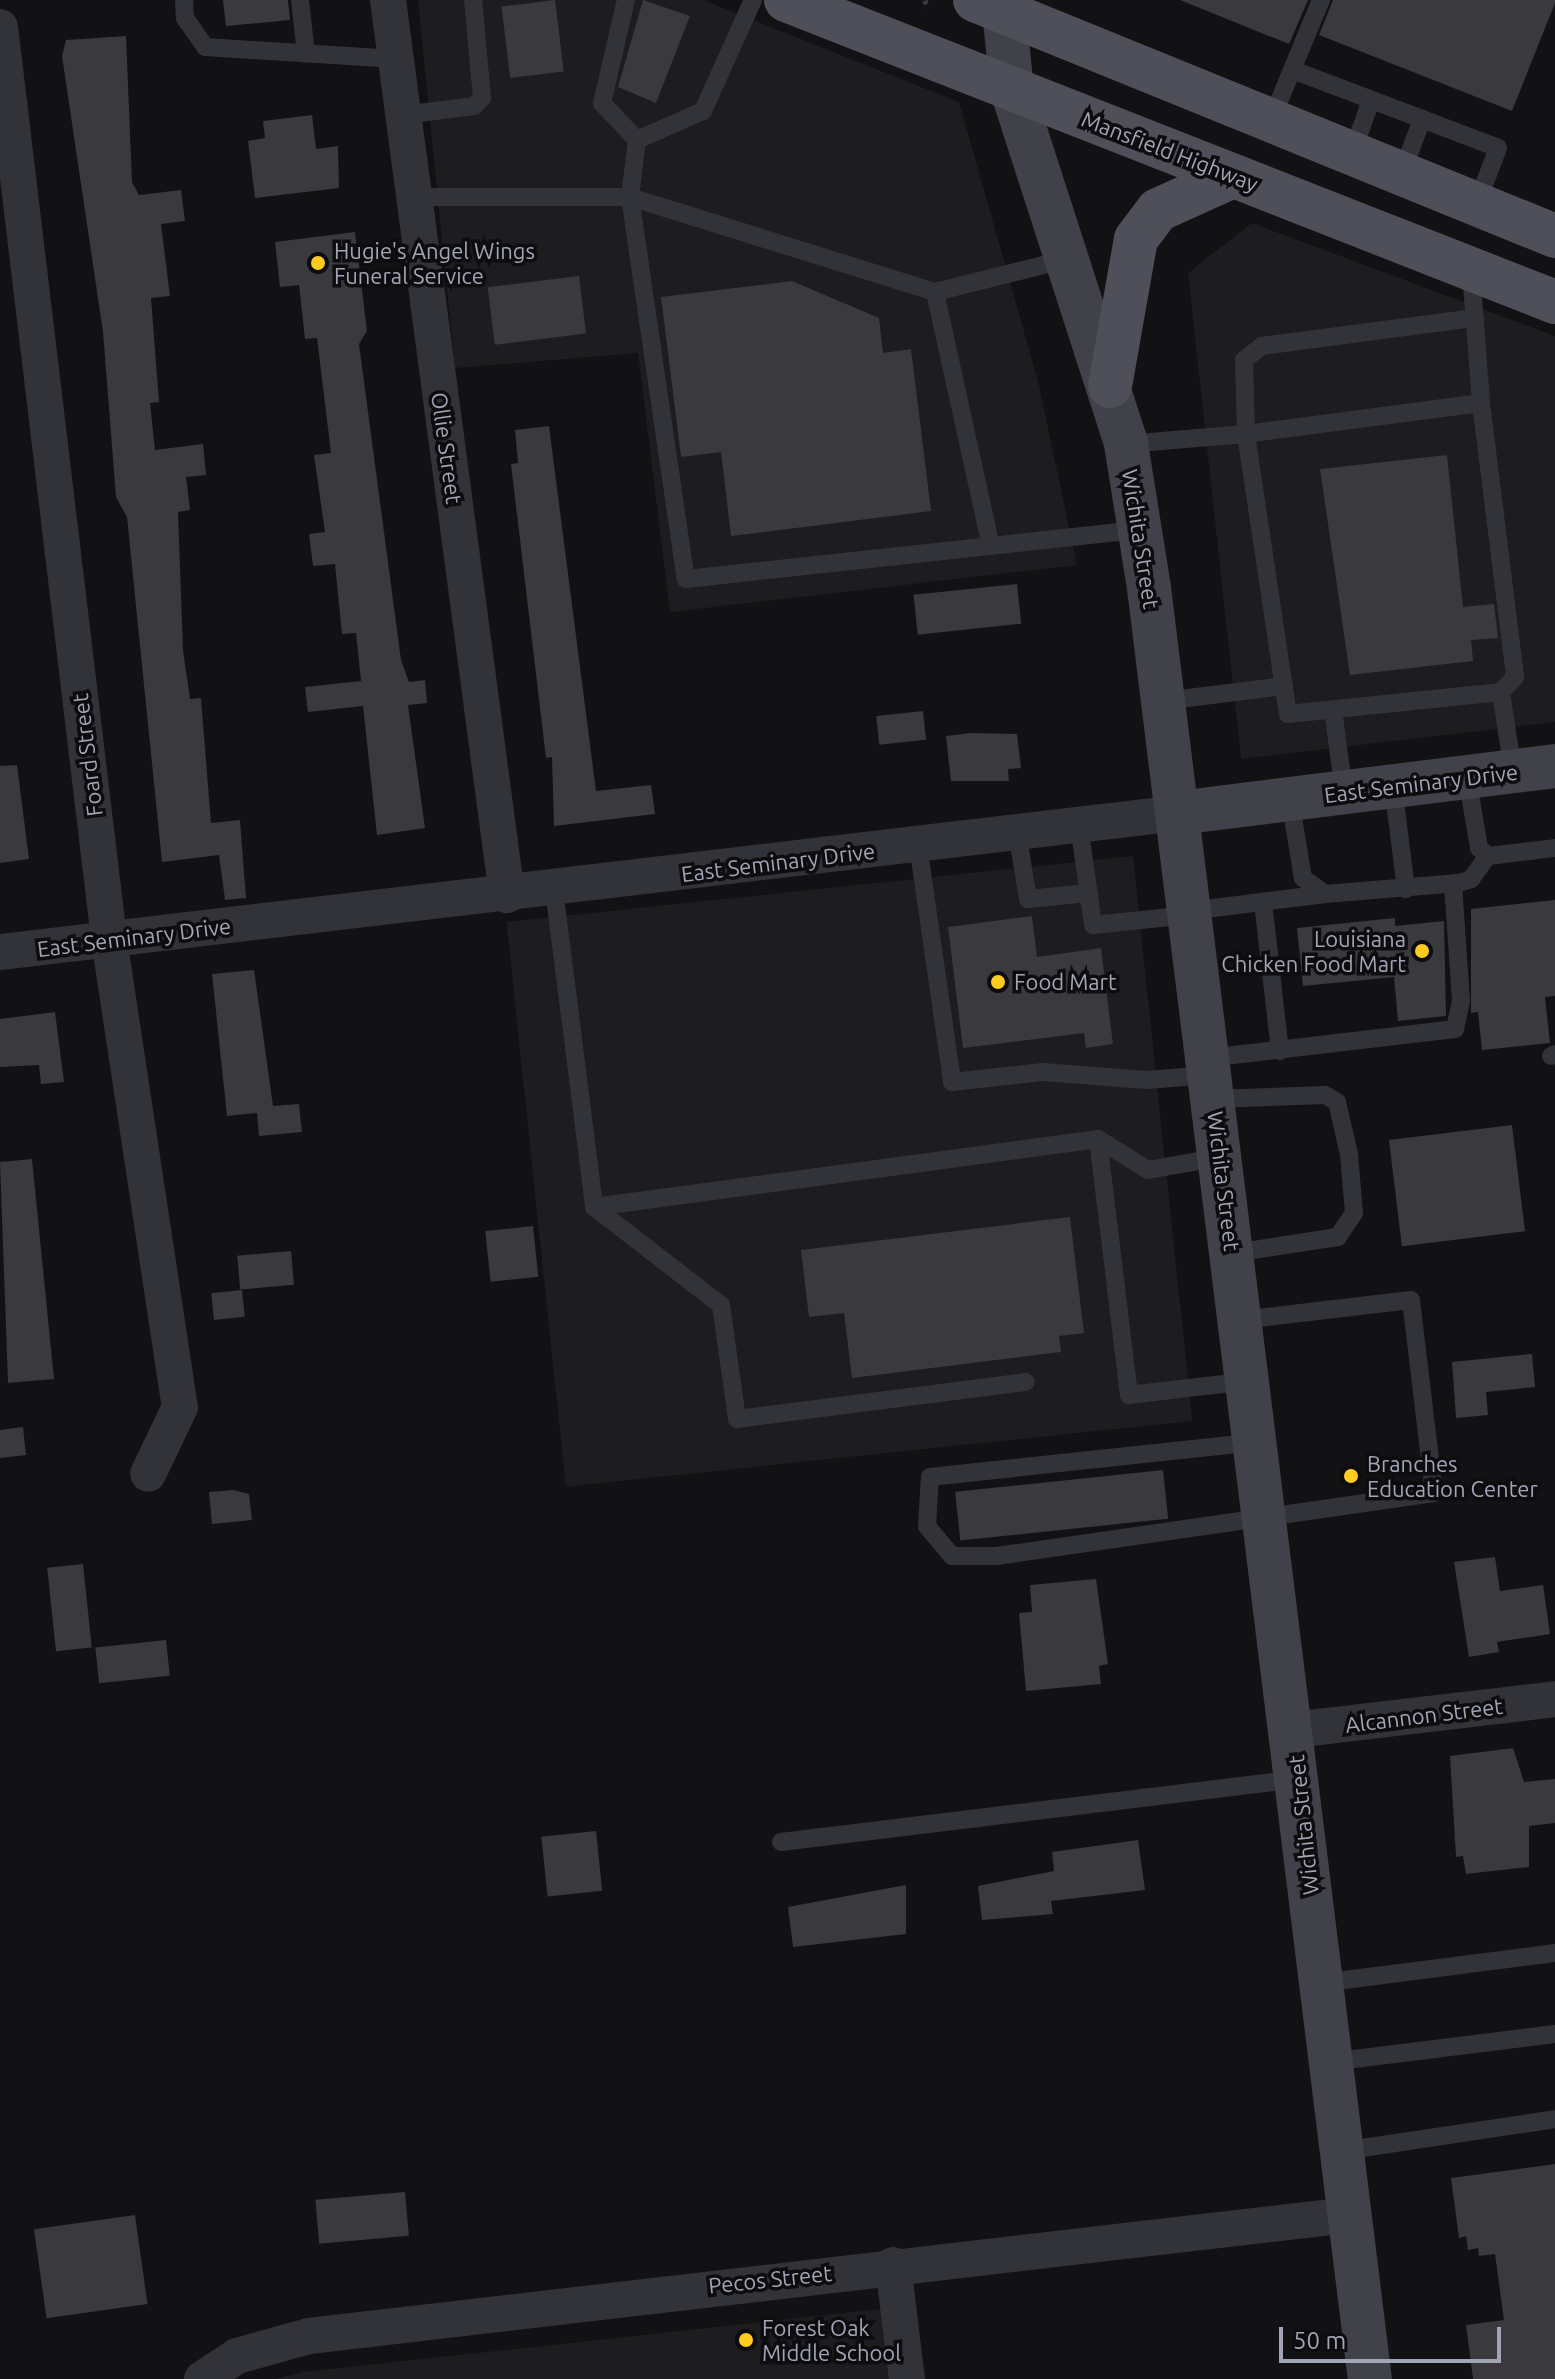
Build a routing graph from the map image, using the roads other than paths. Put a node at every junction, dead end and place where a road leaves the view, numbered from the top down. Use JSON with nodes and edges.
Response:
{"nodes":[{"id":1,"x":184,"y":0,"type":"edge"},
{"id":2,"x":300,"y":0,"type":"edge"},
{"id":3,"x":388,"y":0,"type":"edge"},
{"id":4,"x":473,"y":0,"type":"edge"},
{"id":5,"x":626,"y":0,"type":"edge"},
{"id":6,"x":753,"y":0,"type":"edge"},
{"id":7,"x":786,"y":0,"type":"edge"},
{"id":8,"x":1321,"y":0,"type":"edge"},
{"id":9,"x":994,"y":4,"type":"edge"},
{"id":10,"x":0,"y":27,"type":"edge"},
{"id":11,"x":306,"y":54,"type":"junction"},
{"id":12,"x":396,"y":59,"type":"junction"},
{"id":13,"x":1293,"y":70,"type":"junction"},
{"id":14,"x":1012,"y":90,"type":"junction"},
{"id":15,"x":1371,"y":100,"type":"junction"},
{"id":16,"x":403,"y":115,"type":"junction"},
{"id":17,"x":1422,"y":119,"type":"junction"},
{"id":18,"x":1270,"y":125,"type":"junction"},
{"id":19,"x":637,"y":140,"type":"junction"},
{"id":20,"x":1351,"y":157,"type":"junction"},
{"id":21,"x":1233,"y":176,"type":"junction"},
{"id":22,"x":1401,"y":176,"type":"junction"},
{"id":23,"x":414,"y":197,"type":"junction"},
{"id":24,"x":630,"y":197,"type":"junction"},
{"id":25,"x":1476,"y":206,"type":"junction"},
{"id":26,"x":1555,"y":236,"type":"edge"},
{"id":27,"x":1068,"y":259,"type":"junction"},
{"id":28,"x":1471,"y":269,"type":"junction"},
{"id":29,"x":935,"y":292,"type":"junction"},
{"id":30,"x":1555,"y":302,"type":"edge"},
{"id":31,"x":1475,"y":318,"type":"junction"},
{"id":32,"x":1110,"y":386,"type":"junction"},
{"id":33,"x":1481,"y":403,"type":"junction"},
{"id":34,"x":1246,"y":434,"type":"junction"},
{"id":35,"x":1126,"y":444,"type":"junction"},
{"id":36,"x":1140,"y":530,"type":"junction"},
{"id":37,"x":991,"y":546,"type":"junction"},
{"id":38,"x":1284,"y":686,"type":"junction"},
{"id":39,"x":1501,"y":692,"type":"junction"},
{"id":40,"x":1164,"y":701,"type":"junction"},
{"id":41,"x":1333,"y":710,"type":"junction"},
{"id":42,"x":1555,"y":766,"type":"edge"},
{"id":43,"x":1513,"y":771,"type":"junction"},
{"id":44,"x":1467,"y":777,"type":"junction"},
{"id":45,"x":1393,"y":786,"type":"junction"},
{"id":46,"x":1344,"y":792,"type":"junction"},
{"id":47,"x":1290,"y":799,"type":"junction"},
{"id":48,"x":1178,"y":813,"type":"junction"},
{"id":49,"x":1079,"y":825,"type":"junction"},
{"id":50,"x":1017,"y":832,"type":"junction"},
{"id":51,"x":918,"y":845,"type":"junction"},
{"id":52,"x":1555,"y":848,"type":"edge"},
{"id":53,"x":1488,"y":856,"type":"junction"},
{"id":54,"x":1453,"y":883,"type":"junction"},
{"id":55,"x":554,"y":889,"type":"junction"},
{"id":56,"x":1406,"y":889,"type":"junction"},
{"id":57,"x":1089,"y":893,"type":"junction"},
{"id":58,"x":1325,"y":894,"type":"junction"},
{"id":59,"x":507,"y":895,"type":"junction"},
{"id":60,"x":1263,"y":902,"type":"junction"},
{"id":61,"x":1190,"y":913,"type":"junction"},
{"id":62,"x":109,"y":939,"type":"junction"},
{"id":63,"x":0,"y":952,"type":"edge"},
{"id":64,"x":1280,"y":1051,"type":"junction"},
{"id":65,"x":1211,"y":1078,"type":"junction"},
{"id":66,"x":1098,"y":1139,"type":"junction"},
{"id":67,"x":1221,"y":1156,"type":"junction"},
{"id":68,"x":594,"y":1207,"type":"junction"},
{"id":69,"x":1233,"y":1253,"type":"junction"},
{"id":70,"x":1241,"y":1320,"type":"junction"},
{"id":71,"x":1249,"y":1381,"type":"junction"},
{"id":72,"x":1026,"y":1382,"type":"dead end"},
{"id":73,"x":1256,"y":1442,"type":"junction"},
{"id":74,"x":148,"y":1474,"type":"dead end"},
{"id":75,"x":1266,"y":1520,"type":"junction"},
{"id":76,"x":1555,"y":1699,"type":"edge"},
{"id":77,"x":1293,"y":1730,"type":"junction"},
{"id":78,"x":1298,"y":1779,"type":"junction"},
{"id":79,"x":781,"y":1842,"type":"dead end"},
{"id":80,"x":1555,"y":1953,"type":"edge"},
{"id":81,"x":1321,"y":1983,"type":"junction"},
{"id":82,"x":1555,"y":2034,"type":"edge"},
{"id":83,"x":1330,"y":2062,"type":"junction"},
{"id":84,"x":1555,"y":2119,"type":"edge"},
{"id":85,"x":1340,"y":2151,"type":"junction"},
{"id":86,"x":1348,"y":2215,"type":"junction"},
{"id":87,"x":893,"y":2265,"type":"junction"},
{"id":88,"x":202,"y":2379,"type":"edge"},
{"id":89,"x":907,"y":2379,"type":"edge"},
{"id":90,"x":1370,"y":2379,"type":"edge"}],
"edges":[{"from":1,"to":11,"type":"lane"},
{"from":2,"to":11,"type":"lane"},
{"from":3,"to":12,"type":"street","name":"Ollie Street"},
{"from":4,"to":16,"type":"lane"},
{"from":5,"to":19,"type":"lane"},
{"from":6,"to":19,"type":"lane"},
{"from":7,"to":14,"type":"main road","name":"Mansfield Highway"},
{"from":8,"to":13,"type":"lane"},
{"from":9,"to":14,"type":"main road","name":"Wichita Street"},
{"from":9,"to":18,"type":"main road"},
{"from":10,"to":62,"type":"street","name":"Foard Street"},
{"from":11,"to":12,"type":"lane"},
{"from":12,"to":16,"type":"street","name":"Ollie Street"},
{"from":13,"to":15,"type":"lane"},
{"from":13,"to":18,"type":"lane"},
{"from":14,"to":21,"type":"main road","name":"Mansfield Highway"},
{"from":14,"to":27,"type":"main road","name":"Wichita Street"},
{"from":15,"to":17,"type":"lane"},
{"from":15,"to":20,"type":"lane"},
{"from":16,"to":23,"type":"street","name":"Ollie Street"},
{"from":17,"to":22,"type":"lane"},
{"from":17,"to":25,"type":"lane"},
{"from":18,"to":20,"type":"main road"},
{"from":19,"to":24,"type":"lane"},
{"from":20,"to":22,"type":"main road"},
{"from":21,"to":28,"type":"main road","name":"Mansfield Highway"},
{"from":21,"to":32,"type":"main road"},
{"from":22,"to":25,"type":"main road"},
{"from":23,"to":24,"type":"lane"},
{"from":23,"to":59,"type":"street","name":"Ollie Street"},
{"from":24,"to":29,"type":"lane"},
{"from":24,"to":37,"type":"lane"},
{"from":25,"to":26,"type":"main road"},
{"from":27,"to":29,"type":"lane"},
{"from":27,"to":32,"type":"main road","name":"Wichita Street"},
{"from":28,"to":30,"type":"main road","name":"Mansfield Highway"},
{"from":28,"to":31,"type":"lane"},
{"from":29,"to":37,"type":"lane"},
{"from":31,"to":33,"type":"lane"},
{"from":31,"to":34,"type":"lane"},
{"from":32,"to":35,"type":"main road","name":"Wichita Street"},
{"from":33,"to":34,"type":"lane"},
{"from":33,"to":39,"type":"lane"},
{"from":34,"to":35,"type":"lane"},
{"from":34,"to":38,"type":"lane"},
{"from":35,"to":36,"type":"main road","name":"Wichita Street"},
{"from":36,"to":37,"type":"lane"},
{"from":36,"to":40,"type":"main road","name":"Wichita Street"},
{"from":38,"to":40,"type":"lane"},
{"from":38,"to":41,"type":"lane"},
{"from":39,"to":41,"type":"lane"},
{"from":39,"to":43,"type":"lane"},
{"from":40,"to":48,"type":"main road","name":"Wichita Street"},
{"from":41,"to":46,"type":"lane"},
{"from":42,"to":43,"type":"main road","name":"East Seminary Drive"},
{"from":43,"to":44,"type":"main road","name":"East Seminary Drive"},
{"from":44,"to":45,"type":"main road","name":"East Seminary Drive"},
{"from":44,"to":53,"type":"lane"},
{"from":45,"to":46,"type":"main road","name":"East Seminary Drive"},
{"from":45,"to":56,"type":"lane"},
{"from":46,"to":47,"type":"main road","name":"East Seminary Drive"},
{"from":47,"to":48,"type":"main road","name":"East Seminary Drive"},
{"from":47,"to":58,"type":"lane"},
{"from":48,"to":49,"type":"street","name":"East Seminary Drive"},
{"from":48,"to":61,"type":"main road","name":"Wichita Street"},
{"from":49,"to":50,"type":"street","name":"East Seminary Drive"},
{"from":49,"to":57,"type":"lane"},
{"from":50,"to":51,"type":"street","name":"East Seminary Drive"},
{"from":50,"to":57,"type":"lane"},
{"from":51,"to":55,"type":"street","name":"East Seminary Drive"},
{"from":51,"to":65,"type":"lane"},
{"from":52,"to":53,"type":"lane"},
{"from":53,"to":54,"type":"lane"},
{"from":54,"to":56,"type":"lane"},
{"from":54,"to":64,"type":"lane"},
{"from":55,"to":59,"type":"street","name":"East Seminary Drive"},
{"from":55,"to":68,"type":"lane"},
{"from":56,"to":58,"type":"lane"},
{"from":57,"to":61,"type":"lane"},
{"from":58,"to":60,"type":"lane"},
{"from":59,"to":62,"type":"street","name":"East Seminary Drive"},
{"from":60,"to":61,"type":"lane"},
{"from":60,"to":64,"type":"lane"},
{"from":61,"to":65,"type":"main road","name":"Wichita Street"},
{"from":62,"to":63,"type":"street","name":"East Seminary Drive"},
{"from":62,"to":74,"type":"street","name":"Foard Street"},
{"from":64,"to":65,"type":"lane"},
{"from":65,"to":67,"type":"main road","name":"Wichita Street"},
{"from":65,"to":69,"type":"lane"},
{"from":66,"to":67,"type":"lane"},
{"from":66,"to":68,"type":"lane"},
{"from":66,"to":71,"type":"lane"},
{"from":67,"to":69,"type":"main road","name":"Wichita Street"},
{"from":68,"to":72,"type":"lane"},
{"from":69,"to":70,"type":"main road","name":"Wichita Street"},
{"from":70,"to":71,"type":"main road","name":"Wichita Street"},
{"from":70,"to":75,"type":"lane"},
{"from":71,"to":73,"type":"main road","name":"Wichita Street"},
{"from":73,"to":75,"type":"main road","name":"Wichita Street"},
{"from":73,"to":75,"type":"lane"},
{"from":75,"to":77,"type":"main road","name":"Wichita Street"},
{"from":76,"to":77,"type":"street","name":"Alcannon Street"},
{"from":77,"to":78,"type":"main road","name":"Wichita Street"},
{"from":78,"to":79,"type":"lane"},
{"from":78,"to":81,"type":"main road","name":"Wichita Street"},
{"from":80,"to":81,"type":"lane"},
{"from":81,"to":83,"type":"main road","name":"Wichita Street"},
{"from":82,"to":83,"type":"lane"},
{"from":83,"to":85,"type":"main road","name":"Wichita Street"},
{"from":84,"to":85,"type":"lane"},
{"from":85,"to":86,"type":"main road","name":"Wichita Street"},
{"from":86,"to":87,"type":"street","name":"Pecos Street"},
{"from":86,"to":90,"type":"main road","name":"Wichita Street"},
{"from":87,"to":88,"type":"street","name":"Pecos Street"},
{"from":87,"to":89,"type":"street"}]}
